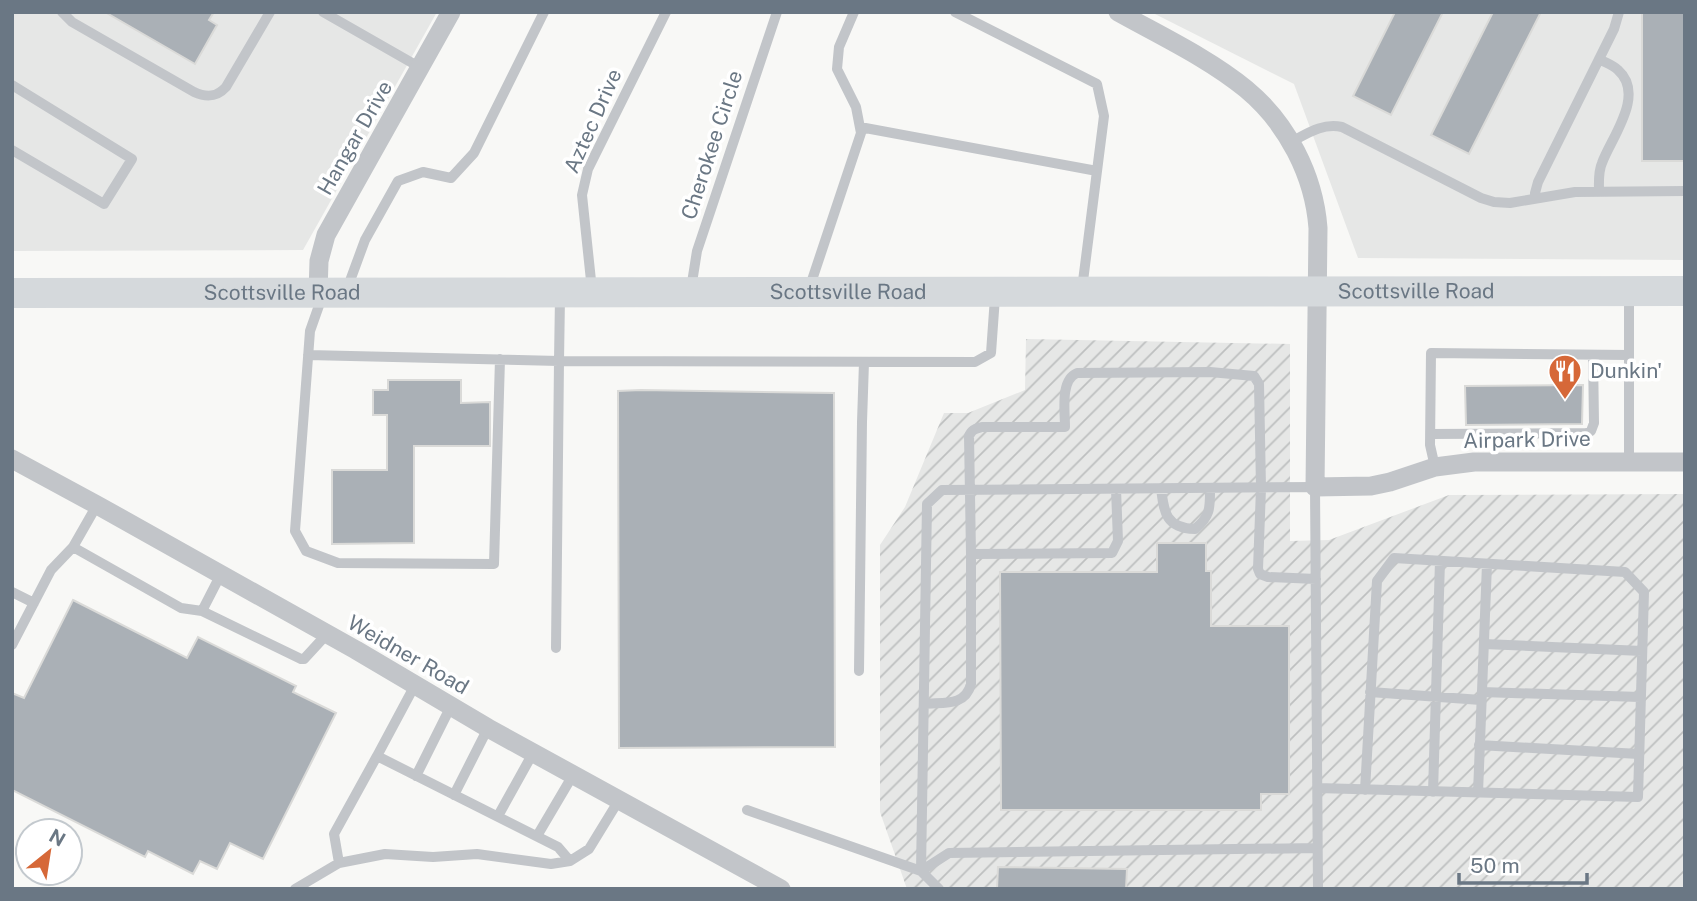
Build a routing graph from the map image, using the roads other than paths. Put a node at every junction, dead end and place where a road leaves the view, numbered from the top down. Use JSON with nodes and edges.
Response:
{"nodes":[{"id":1,"x":62,"y":12,"type":"edge"},
{"id":2,"x":270,"y":12,"type":"edge"},
{"id":3,"x":323,"y":12,"type":"edge"},
{"id":4,"x":451,"y":12,"type":"edge"},
{"id":5,"x":544,"y":12,"type":"edge"},
{"id":6,"x":666,"y":12,"type":"edge"},
{"id":7,"x":777,"y":12,"type":"edge"},
{"id":8,"x":854,"y":12,"type":"edge"},
{"id":9,"x":955,"y":12,"type":"edge"},
{"id":10,"x":1118,"y":12,"type":"edge"},
{"id":11,"x":1619,"y":12,"type":"edge"},
{"id":12,"x":1599,"y":59,"type":"junction"},
{"id":13,"x":421,"y":68,"type":"junction"},
{"id":14,"x":14,"y":89,"type":"edge"},
{"id":15,"x":860,"y":127,"type":"junction"},
{"id":16,"x":1291,"y":142,"type":"junction"},
{"id":17,"x":12,"y":150,"type":"edge"},
{"id":18,"x":1097,"y":170,"type":"junction"},
{"id":19,"x":1599,"y":191,"type":"junction"},
{"id":20,"x":1685,"y":191,"type":"edge"},
{"id":21,"x":1535,"y":198,"type":"junction"},
{"id":22,"x":1629,"y":291,"type":"junction"},
{"id":23,"x":1685,"y":291,"type":"edge"},
{"id":24,"x":1318,"y":292,"type":"junction"},
{"id":25,"x":12,"y":293,"type":"edge"},
{"id":26,"x":329,"y":293,"type":"junction"},
{"id":27,"x":560,"y":293,"type":"junction"},
{"id":28,"x":593,"y":293,"type":"junction"},
{"id":29,"x":690,"y":293,"type":"junction"},
{"id":30,"x":808,"y":293,"type":"junction"},
{"id":31,"x":996,"y":293,"type":"junction"},
{"id":32,"x":1082,"y":293,"type":"junction"},
{"id":33,"x":308,"y":355,"type":"junction"},
{"id":34,"x":1593,"y":355,"type":"junction"},
{"id":35,"x":1629,"y":355,"type":"junction"},
{"id":36,"x":500,"y":359,"type":"junction"},
{"id":37,"x":559,"y":361,"type":"junction"},
{"id":38,"x":864,"y":362,"type":"junction"},
{"id":39,"x":1430,"y":434,"type":"junction"},
{"id":40,"x":12,"y":459,"type":"edge"},
{"id":41,"x":1629,"y":462,"type":"junction"},
{"id":42,"x":1685,"y":462,"type":"edge"},
{"id":43,"x":1435,"y":467,"type":"junction"},
{"id":44,"x":1315,"y":487,"type":"junction"},
{"id":45,"x":1161,"y":488,"type":"junction"},
{"id":46,"x":1210,"y":488,"type":"junction"},
{"id":47,"x":1261,"y":488,"type":"junction"},
{"id":48,"x":970,"y":489,"type":"junction"},
{"id":49,"x":1116,"y":489,"type":"junction"},
{"id":50,"x":97,"y":505,"type":"junction"},
{"id":51,"x":73,"y":547,"type":"junction"},
{"id":52,"x":971,"y":554,"type":"junction"},
{"id":53,"x":1440,"y":561,"type":"junction"},
{"id":54,"x":1487,"y":564,"type":"junction"},
{"id":55,"x":220,"y":574,"type":"junction"},
{"id":56,"x":1316,"y":579,"type":"junction"},
{"id":57,"x":12,"y":592,"type":"edge"},
{"id":58,"x":34,"y":603,"type":"junction"},
{"id":59,"x":202,"y":611,"type":"junction"},
{"id":60,"x":327,"y":634,"type":"junction"},
{"id":61,"x":1484,"y":643,"type":"junction"},
{"id":62,"x":12,"y":645,"type":"edge"},
{"id":63,"x":556,"y":648,"type":"dead end"},
{"id":64,"x":1642,"y":651,"type":"junction"},
{"id":65,"x":859,"y":671,"type":"dead end"},
{"id":66,"x":415,"y":685,"type":"junction"},
{"id":67,"x":1370,"y":692,"type":"junction"},
{"id":68,"x":1482,"y":696,"type":"junction"},
{"id":69,"x":1436,"y":697,"type":"junction"},
{"id":70,"x":1640,"y":697,"type":"junction"},
{"id":71,"x":924,"y":704,"type":"junction"},
{"id":72,"x":451,"y":706,"type":"junction"},
{"id":73,"x":488,"y":729,"type":"junction"},
{"id":74,"x":1479,"y":745,"type":"junction"},
{"id":75,"x":533,"y":753,"type":"junction"},
{"id":76,"x":1639,"y":754,"type":"junction"},
{"id":77,"x":377,"y":756,"type":"junction"},
{"id":78,"x":416,"y":775,"type":"junction"},
{"id":79,"x":573,"y":775,"type":"junction"},
{"id":80,"x":1317,"y":788,"type":"junction"},
{"id":81,"x":1364,"y":790,"type":"junction"},
{"id":82,"x":1433,"y":792,"type":"junction"},
{"id":83,"x":1478,"y":793,"type":"junction"},
{"id":84,"x":454,"y":794,"type":"junction"},
{"id":85,"x":619,"y":800,"type":"junction"},
{"id":86,"x":747,"y":810,"type":"dead end"},
{"id":87,"x":498,"y":816,"type":"junction"},
{"id":88,"x":537,"y":836,"type":"junction"},
{"id":89,"x":1317,"y":848,"type":"junction"},
{"id":90,"x":570,"y":861,"type":"junction"},
{"id":91,"x":339,"y":863,"type":"junction"},
{"id":92,"x":921,"y":871,"type":"junction"},
{"id":93,"x":295,"y":889,"type":"edge"},
{"id":94,"x":781,"y":889,"type":"edge"},
{"id":95,"x":939,"y":889,"type":"edge"},
{"id":96,"x":1318,"y":889,"type":"edge"}],
"edges":[{"from":1,"to":2,"type":"lane"},
{"from":3,"to":13,"type":"lane"},
{"from":4,"to":13,"type":"street","name":"Hangar Drive"},
{"from":5,"to":26,"type":"lane"},
{"from":6,"to":28,"type":"lane","name":"Aztec Drive"},
{"from":7,"to":29,"type":"lane","name":"Cherokee Circle"},
{"from":8,"to":15,"type":"lane"},
{"from":9,"to":18,"type":"lane"},
{"from":10,"to":16,"type":"street"},
{"from":11,"to":12,"type":"lane"},
{"from":12,"to":19,"type":"lane"},
{"from":12,"to":21,"type":"lane"},
{"from":13,"to":26,"type":"street","name":"Hangar Drive"},
{"from":14,"to":17,"type":"lane"},
{"from":15,"to":18,"type":"lane"},
{"from":15,"to":30,"type":"lane"},
{"from":16,"to":21,"type":"lane"},
{"from":16,"to":24,"type":"street"},
{"from":18,"to":32,"type":"lane"},
{"from":19,"to":20,"type":"lane"},
{"from":19,"to":21,"type":"lane"},
{"from":22,"to":23,"type":"main road","name":"Scottsville Road"},
{"from":22,"to":24,"type":"main road","name":"Scottsville Road"},
{"from":22,"to":35,"type":"lane"},
{"from":24,"to":32,"type":"main road","name":"Scottsville Road"},
{"from":24,"to":44,"type":"street"},
{"from":25,"to":26,"type":"main road","name":"Scottsville Road"},
{"from":26,"to":27,"type":"main road","name":"Scottsville Road"},
{"from":26,"to":33,"type":"lane"},
{"from":27,"to":28,"type":"main road","name":"Scottsville Road"},
{"from":27,"to":37,"type":"lane"},
{"from":28,"to":29,"type":"main road","name":"Scottsville Road"},
{"from":29,"to":30,"type":"main road","name":"Scottsville Road"},
{"from":30,"to":31,"type":"main road","name":"Scottsville Road"},
{"from":31,"to":32,"type":"main road","name":"Scottsville Road"},
{"from":31,"to":38,"type":"lane"},
{"from":33,"to":36,"type":"lane"},
{"from":33,"to":36,"type":"lane"},
{"from":34,"to":35,"type":"lane"},
{"from":34,"to":39,"type":"lane"},
{"from":34,"to":39,"type":"lane"},
{"from":35,"to":41,"type":"lane"},
{"from":36,"to":37,"type":"lane"},
{"from":37,"to":38,"type":"lane"},
{"from":37,"to":63,"type":"lane"},
{"from":38,"to":65,"type":"lane"},
{"from":39,"to":43,"type":"lane"},
{"from":40,"to":50,"type":"street","name":"Weidner Road"},
{"from":41,"to":42,"type":"street","name":"Airpark Drive"},
{"from":41,"to":43,"type":"street","name":"Airpark Drive"},
{"from":43,"to":44,"type":"street","name":"Airpark Drive"},
{"from":44,"to":47,"type":"lane"},
{"from":44,"to":56,"type":"lane"},
{"from":45,"to":46,"type":"lane"},
{"from":45,"to":46,"type":"lane"},
{"from":45,"to":49,"type":"lane"},
{"from":46,"to":47,"type":"lane"},
{"from":47,"to":48,"type":"lane"},
{"from":47,"to":56,"type":"lane"},
{"from":48,"to":49,"type":"lane"},
{"from":48,"to":52,"type":"lane"},
{"from":48,"to":71,"type":"lane"},
{"from":49,"to":52,"type":"lane"},
{"from":50,"to":51,"type":"lane"},
{"from":50,"to":55,"type":"street","name":"Weidner Road"},
{"from":51,"to":58,"type":"lane"},
{"from":51,"to":59,"type":"lane"},
{"from":52,"to":71,"type":"lane"},
{"from":53,"to":54,"type":"lane"},
{"from":53,"to":67,"type":"lane"},
{"from":53,"to":69,"type":"lane"},
{"from":54,"to":61,"type":"lane"},
{"from":54,"to":64,"type":"lane"},
{"from":55,"to":59,"type":"lane"},
{"from":55,"to":60,"type":"street","name":"Weidner Road"},
{"from":56,"to":80,"type":"lane"},
{"from":57,"to":58,"type":"lane"},
{"from":58,"to":62,"type":"lane"},
{"from":59,"to":60,"type":"lane"},
{"from":60,"to":66,"type":"street","name":"Weidner Road"},
{"from":61,"to":64,"type":"lane"},
{"from":61,"to":68,"type":"lane"},
{"from":64,"to":70,"type":"lane"},
{"from":66,"to":72,"type":"street","name":"Weidner Road"},
{"from":66,"to":77,"type":"lane"},
{"from":67,"to":69,"type":"lane"},
{"from":67,"to":81,"type":"lane"},
{"from":68,"to":69,"type":"lane"},
{"from":68,"to":70,"type":"lane"},
{"from":68,"to":74,"type":"lane"},
{"from":69,"to":82,"type":"lane"},
{"from":70,"to":76,"type":"lane"},
{"from":71,"to":92,"type":"lane"},
{"from":72,"to":73,"type":"street","name":"Weidner Road"},
{"from":72,"to":78,"type":"lane"},
{"from":73,"to":75,"type":"street","name":"Weidner Road"},
{"from":73,"to":84,"type":"lane"},
{"from":74,"to":76,"type":"lane"},
{"from":74,"to":83,"type":"lane"},
{"from":75,"to":79,"type":"street","name":"Weidner Road"},
{"from":75,"to":87,"type":"lane"},
{"from":76,"to":83,"type":"lane"},
{"from":77,"to":78,"type":"lane"},
{"from":77,"to":91,"type":"lane"},
{"from":78,"to":84,"type":"lane"},
{"from":79,"to":85,"type":"street","name":"Weidner Road"},
{"from":79,"to":88,"type":"lane"},
{"from":80,"to":81,"type":"lane"},
{"from":80,"to":89,"type":"lane"},
{"from":81,"to":82,"type":"lane"},
{"from":82,"to":83,"type":"lane"},
{"from":84,"to":87,"type":"lane"},
{"from":85,"to":90,"type":"lane"},
{"from":85,"to":94,"type":"street","name":"Weidner Road"},
{"from":86,"to":92,"type":"lane"},
{"from":87,"to":88,"type":"lane"},
{"from":88,"to":90,"type":"lane"},
{"from":89,"to":92,"type":"lane"},
{"from":89,"to":96,"type":"lane"},
{"from":90,"to":91,"type":"lane"},
{"from":91,"to":93,"type":"lane"},
{"from":92,"to":95,"type":"lane"}]}
